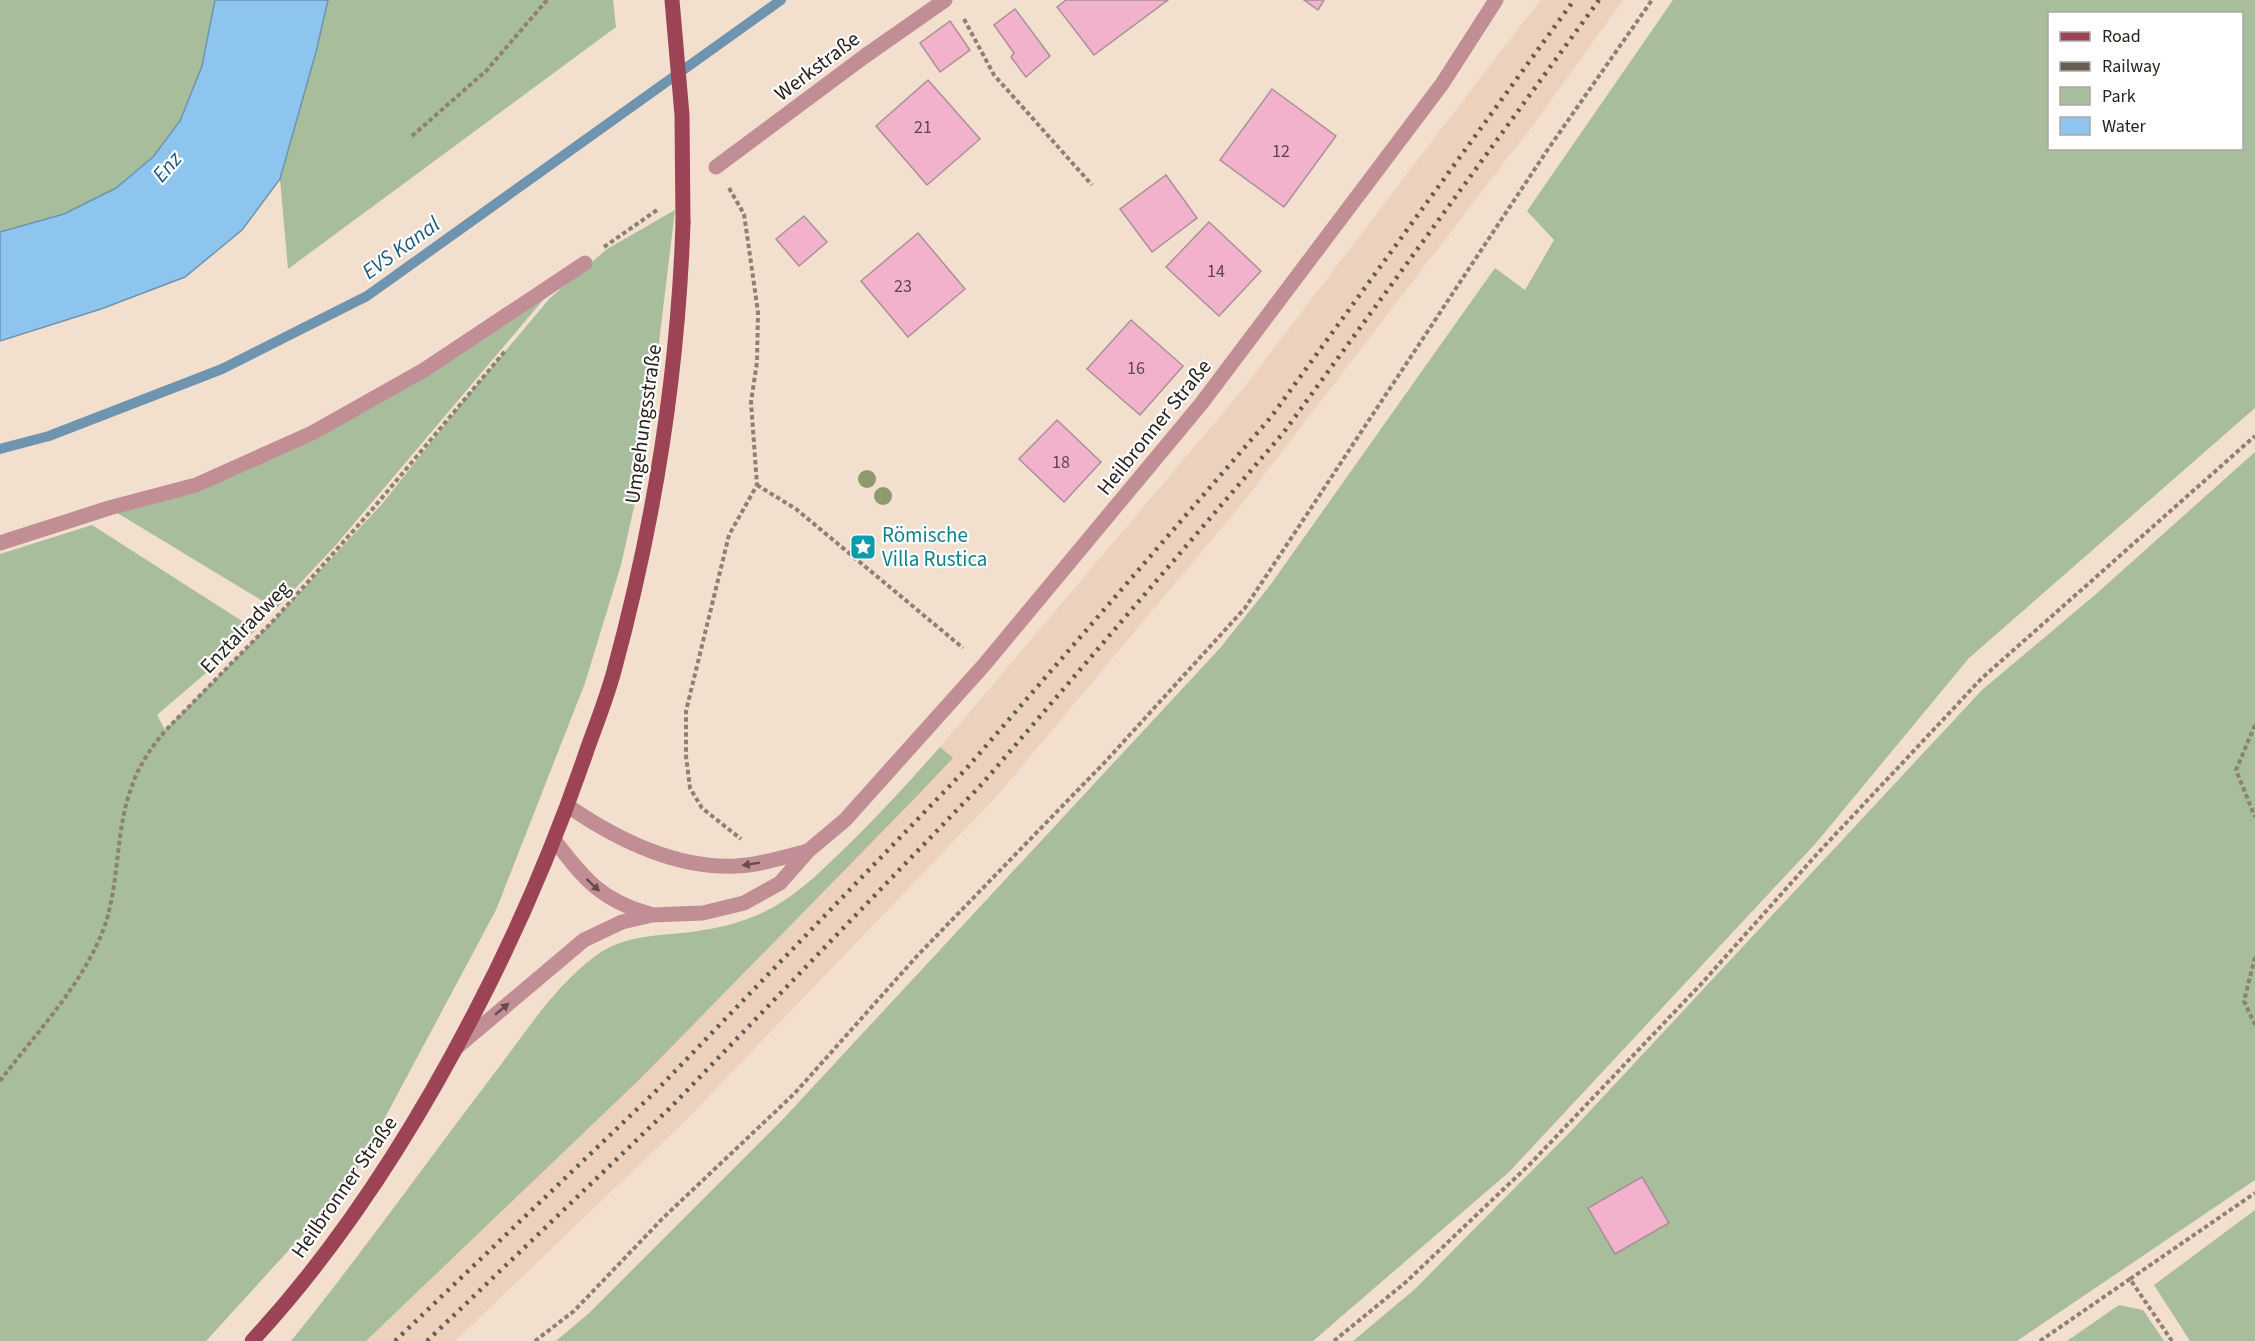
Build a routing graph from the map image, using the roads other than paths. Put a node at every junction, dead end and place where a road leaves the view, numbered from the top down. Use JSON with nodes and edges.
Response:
{"nodes":[{"id":1,"x":672,"y":0,"type":"edge"},
{"id":2,"x":945,"y":0,"type":"edge"},
{"id":3,"x":1496,"y":0,"type":"edge"},
{"id":4,"x":716,"y":167,"type":"road end"},
{"id":5,"x":585,"y":263,"type":"road end"},
{"id":6,"x":0,"y":543,"type":"edge"},
{"id":7,"x":568,"y":806,"type":"junction"},
{"id":8,"x":555,"y":841,"type":"junction"},
{"id":9,"x":808,"y":851,"type":"junction"},
{"id":10,"x":652,"y":915,"type":"junction"},
{"id":11,"x":457,"y":1047,"type":"junction"},
{"id":12,"x":252,"y":1341,"type":"edge"}],
"edges":[{"from":1,"to":7,"type":"main road","name":"Umgehungsstraße","bridge":true},
{"from":2,"to":4,"type":"street","name":"Werkstraße"},
{"from":3,"to":9,"type":"street","name":"Heilbronner Straße"},
{"from":5,"to":6,"type":"street"},
{"from":7,"to":8,"type":"main road","name":"Umgehungsstraße"},
{"from":9,"to":7,"type":"street","name":"Heilbronner Straße","one_way":true},
{"from":8,"to":10,"type":"street","name":"Heilbronner Straße","one_way":true},
{"from":8,"to":11,"type":"main road","name":"Heilbronner Straße"},
{"from":9,"to":10,"type":"street","name":"Heilbronner Straße"},
{"from":11,"to":10,"type":"street","name":"Heilbronner Straße","one_way":true},
{"from":11,"to":12,"type":"main road","name":"Heilbronner Straße"}]}
